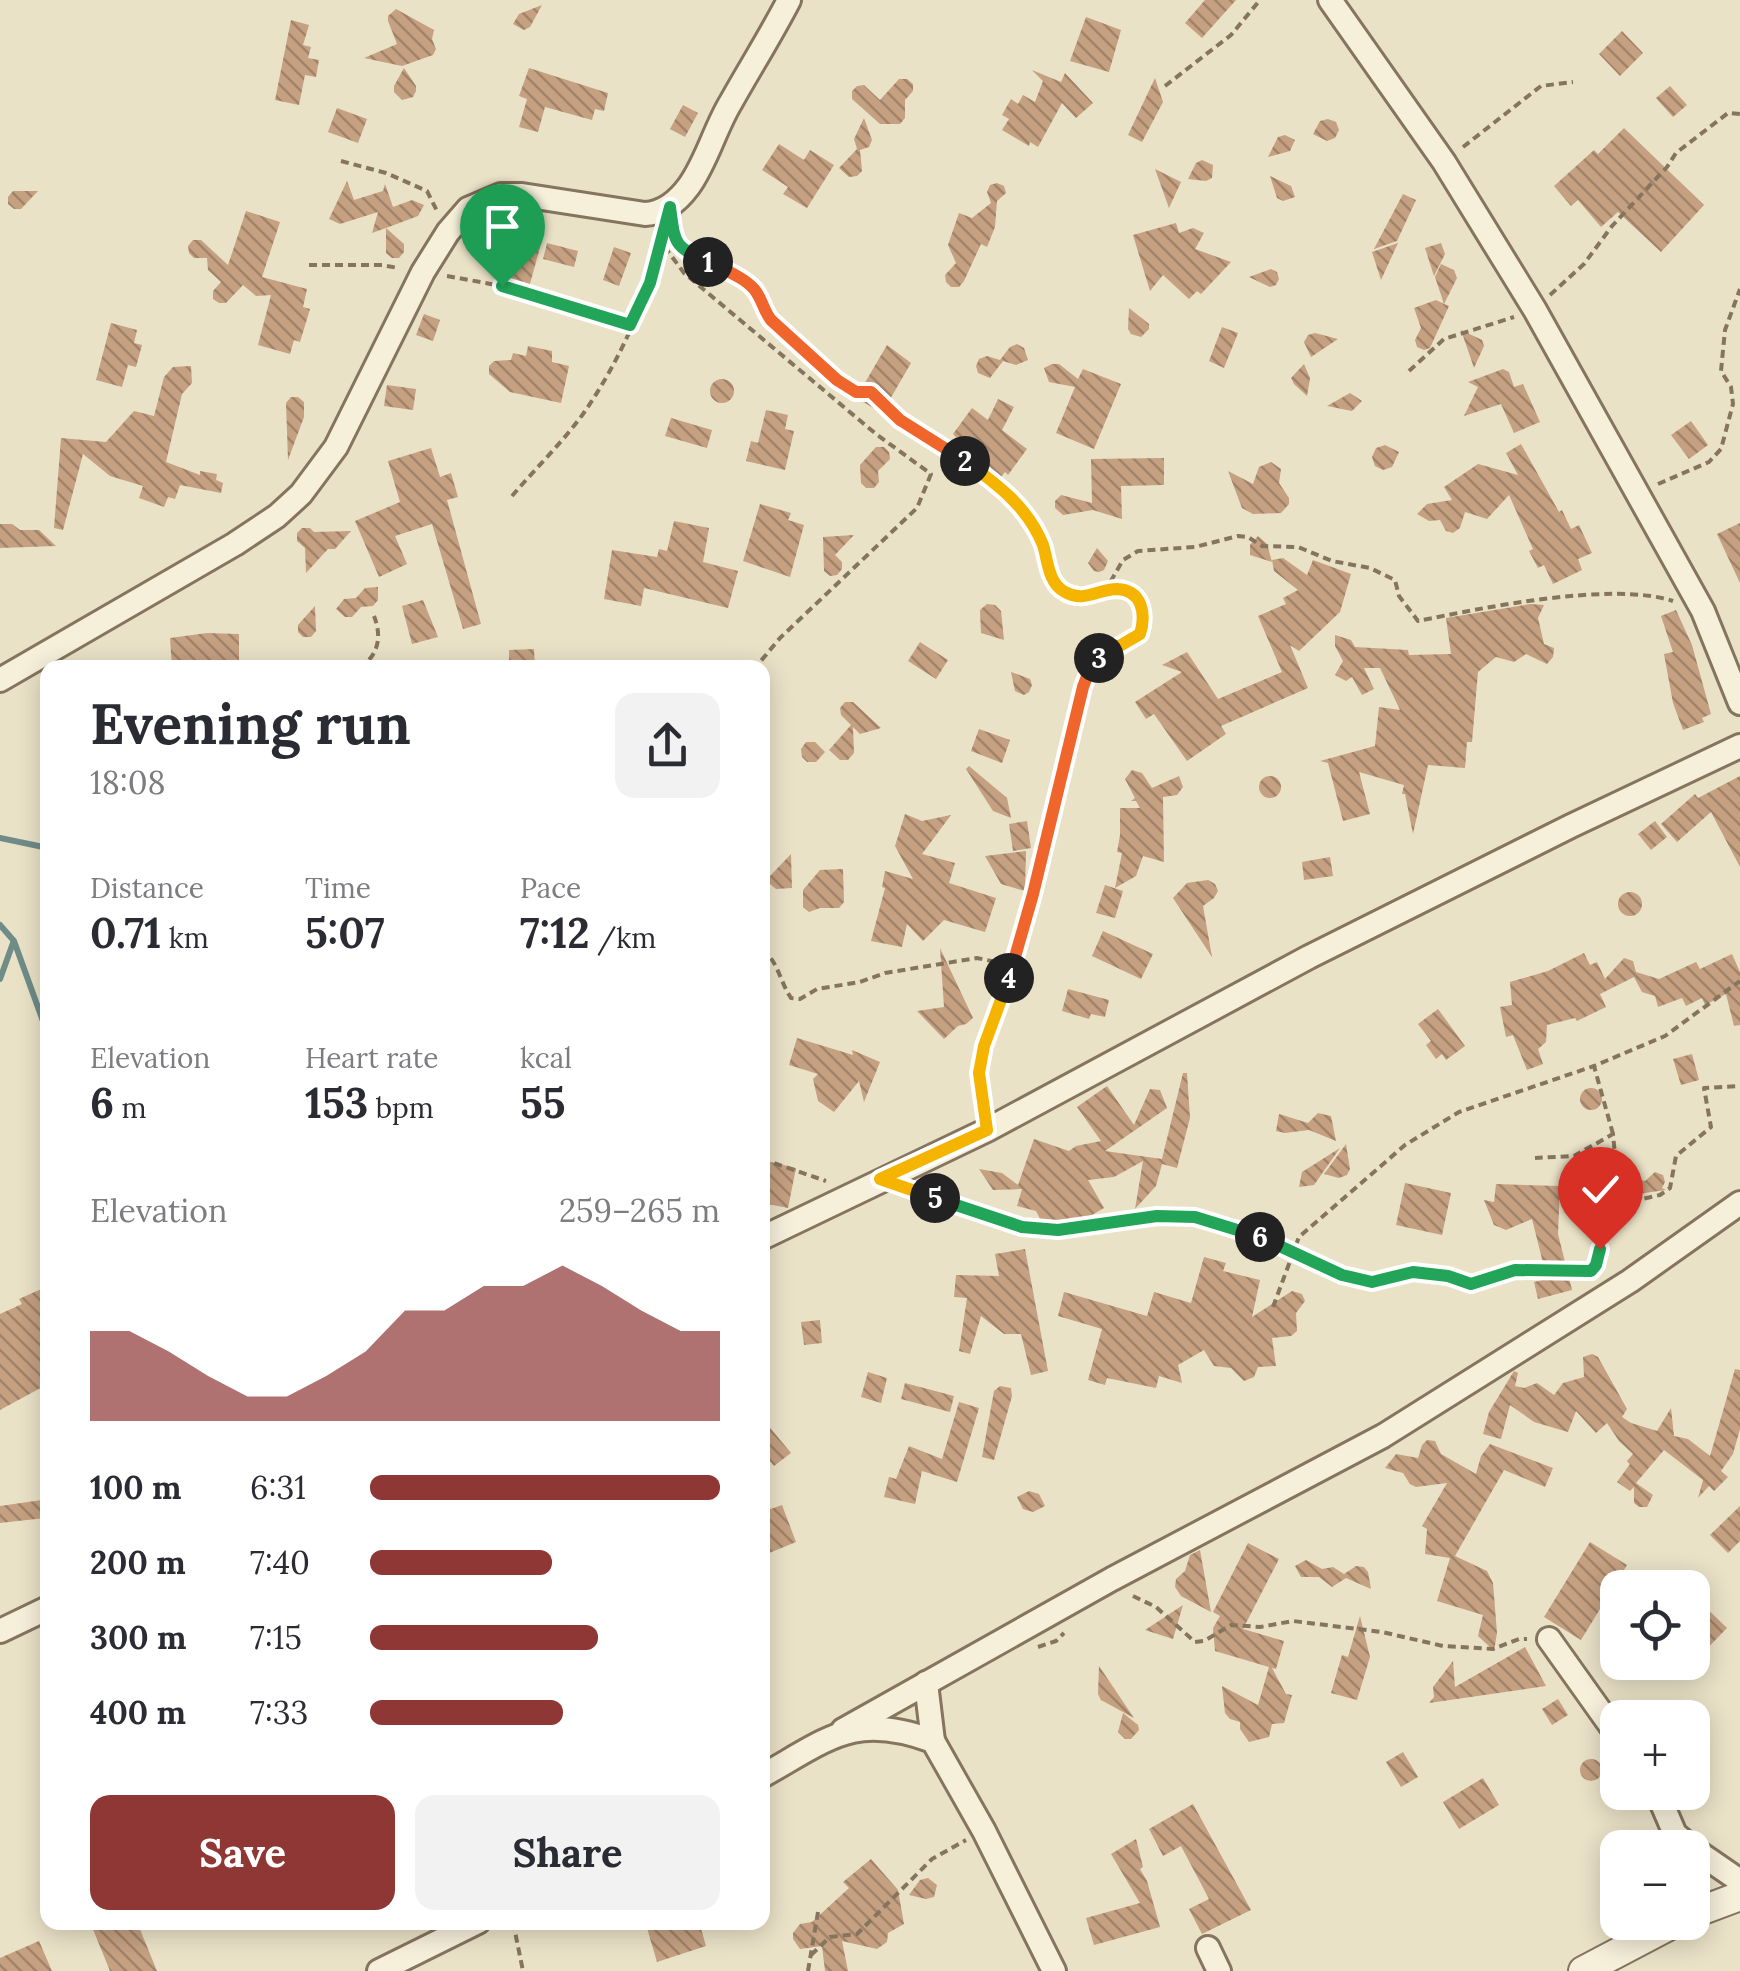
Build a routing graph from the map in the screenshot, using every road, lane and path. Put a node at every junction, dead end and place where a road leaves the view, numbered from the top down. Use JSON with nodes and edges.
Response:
{"nodes":[{"id":1,"x":789,"y":0,"type":"edge"},
{"id":2,"x":1260,"y":0,"type":"edge"},
{"id":3,"x":1330,"y":0,"type":"edge"},
{"id":4,"x":1573,"y":82,"type":"dead end"},
{"id":5,"x":1164,"y":86,"type":"dead end"},
{"id":6,"x":1740,"y":114,"type":"edge"},
{"id":7,"x":341,"y":161,"type":"dead end"},
{"id":8,"x":1444,"y":162,"type":"junction"},
{"id":9,"x":670,"y":207,"type":"junction"},
{"id":10,"x":448,"y":232,"type":"junction"},
{"id":11,"x":660,"y":242,"type":"junction"},
{"id":12,"x":309,"y":265,"type":"dead end"},
{"id":13,"x":435,"y":274,"type":"junction"},
{"id":14,"x":1740,"y":289,"type":"edge"},
{"id":15,"x":1536,"y":310,"type":"junction"},
{"id":16,"x":630,"y":325,"type":"junction"},
{"id":17,"x":1409,"y":371,"type":"dead end"},
{"id":18,"x":1639,"y":493,"type":"junction"},
{"id":19,"x":512,"y":496,"type":"dead end"},
{"id":20,"x":1104,"y":593,"type":"junction"},
{"id":21,"x":1703,"y":611,"type":"junction"},
{"id":22,"x":374,"y":616,"type":"dead end"},
{"id":23,"x":371,"y":660,"type":"edge"},
{"id":24,"x":762,"y":660,"type":"edge"},
{"id":25,"x":0,"y":680,"type":"edge"},
{"id":26,"x":1740,"y":704,"type":"edge"},
{"id":27,"x":1740,"y":746,"type":"edge"},
{"id":28,"x":770,"y":957,"type":"edge"},
{"id":29,"x":1012,"y":965,"type":"junction"},
{"id":30,"x":1740,"y":981,"type":"edge"},
{"id":31,"x":1594,"y":1066,"type":"junction"},
{"id":32,"x":1740,"y":1086,"type":"edge"},
{"id":33,"x":987,"y":1130,"type":"junction"},
{"id":34,"x":1613,"y":1134,"type":"junction"},
{"id":35,"x":1535,"y":1158,"type":"dead end"},
{"id":36,"x":770,"y":1160,"type":"edge"},
{"id":37,"x":880,"y":1179,"type":"junction"},
{"id":38,"x":853,"y":1192,"type":"junction"},
{"id":39,"x":1740,"y":1203,"type":"edge"},
{"id":40,"x":1619,"y":1204,"type":"junction"},
{"id":41,"x":770,"y":1234,"type":"edge"},
{"id":42,"x":1292,"y":1252,"type":"junction"},
{"id":43,"x":1273,"y":1307,"type":"dead end"},
{"id":44,"x":1122,"y":1597,"type":"dead end"},
{"id":45,"x":40,"y":1612,"type":"edge"},
{"id":46,"x":1069,"y":1629,"type":"dead end"},
{"id":47,"x":0,"y":1630,"type":"edge"},
{"id":48,"x":1549,"y":1639,"type":"joint"},
{"id":49,"x":1004,"y":1640,"type":"junction"},
{"id":50,"x":926,"y":1683,"type":"junction"},
{"id":51,"x":1600,"y":1711,"type":"edge"},
{"id":52,"x":842,"y":1730,"type":"junction"},
{"id":53,"x":934,"y":1741,"type":"junction"},
{"id":54,"x":770,"y":1771,"type":"edge"},
{"id":55,"x":984,"y":1830,"type":"junction"},
{"id":56,"x":1710,"y":1860,"type":"edge"},
{"id":57,"x":1740,"y":1881,"type":"edge"},
{"id":58,"x":1740,"y":1896,"type":"edge"},
{"id":59,"x":1710,"y":1907,"type":"edge"},
{"id":60,"x":818,"y":1912,"type":"dead end"},
{"id":61,"x":462,"y":1930,"type":"edge"},
{"id":62,"x":515,"y":1930,"type":"edge"},
{"id":63,"x":1642,"y":1940,"type":"edge"},
{"id":64,"x":1208,"y":1948,"type":"dead end"},
{"id":65,"x":811,"y":1955,"type":"junction"},
{"id":66,"x":379,"y":1971,"type":"edge"},
{"id":67,"x":523,"y":1971,"type":"edge"},
{"id":68,"x":808,"y":1971,"type":"edge"},
{"id":69,"x":1054,"y":1971,"type":"edge"},
{"id":70,"x":1219,"y":1971,"type":"edge"},
{"id":71,"x":1583,"y":1971,"type":"edge"}],
"edges":[{"from":1,"to":9,"type":"street"},
{"from":2,"to":5,"type":"path"},
{"from":3,"to":8,"type":"street"},
{"from":4,"to":8,"type":"path"},
{"from":6,"to":15,"type":"path"},
{"from":7,"to":10,"type":"path"},
{"from":8,"to":15,"type":"street"},
{"from":9,"to":10,"type":"street"},
{"from":9,"to":11,"type":"path"},
{"from":9,"to":20,"type":"path"},
{"from":10,"to":13,"type":"street"},
{"from":10,"to":13,"type":"path"},
{"from":11,"to":16,"type":"path"},
{"from":11,"to":24,"type":"path"},
{"from":12,"to":13,"type":"path"},
{"from":13,"to":16,"type":"path"},
{"from":13,"to":25,"type":"street"},
{"from":14,"to":18,"type":"path"},
{"from":15,"to":17,"type":"path"},
{"from":15,"to":18,"type":"street"},
{"from":16,"to":19,"type":"path"},
{"from":18,"to":21,"type":"street"},
{"from":20,"to":21,"type":"path"},
{"from":20,"to":29,"type":"path"},
{"from":21,"to":26,"type":"street"},
{"from":22,"to":23,"type":"path"},
{"from":27,"to":33,"type":"street"},
{"from":28,"to":29,"type":"path"},
{"from":29,"to":33,"type":"path"},
{"from":30,"to":31,"type":"path"},
{"from":31,"to":34,"type":"path"},
{"from":31,"to":42,"type":"path"},
{"from":32,"to":40,"type":"path"},
{"from":33,"to":37,"type":"street"},
{"from":34,"to":35,"type":"path"},
{"from":34,"to":40,"type":"path"},
{"from":36,"to":38,"type":"path"},
{"from":37,"to":38,"type":"street"},
{"from":37,"to":42,"type":"path"},
{"from":38,"to":41,"type":"street"},
{"from":39,"to":49,"type":"street"},
{"from":40,"to":42,"type":"path"},
{"from":42,"to":43,"type":"path"},
{"from":44,"to":48,"type":"path"},
{"from":45,"to":47,"type":"street"},
{"from":46,"to":49,"type":"path"},
{"from":48,"to":51,"type":"street"},
{"from":49,"to":50,"type":"street"},
{"from":50,"to":52,"type":"street"},
{"from":50,"to":53,"type":"street"},
{"from":52,"to":53,"type":"street"},
{"from":52,"to":54,"type":"street"},
{"from":53,"to":55,"type":"street"},
{"from":55,"to":65,"type":"path"},
{"from":55,"to":69,"type":"street"},
{"from":56,"to":57,"type":"street"},
{"from":58,"to":59,"type":"street"},
{"from":60,"to":65,"type":"path"},
{"from":61,"to":66,"type":"street"},
{"from":62,"to":67,"type":"path"},
{"from":63,"to":71,"type":"street"},
{"from":64,"to":70,"type":"street"},
{"from":65,"to":68,"type":"path"}]}
